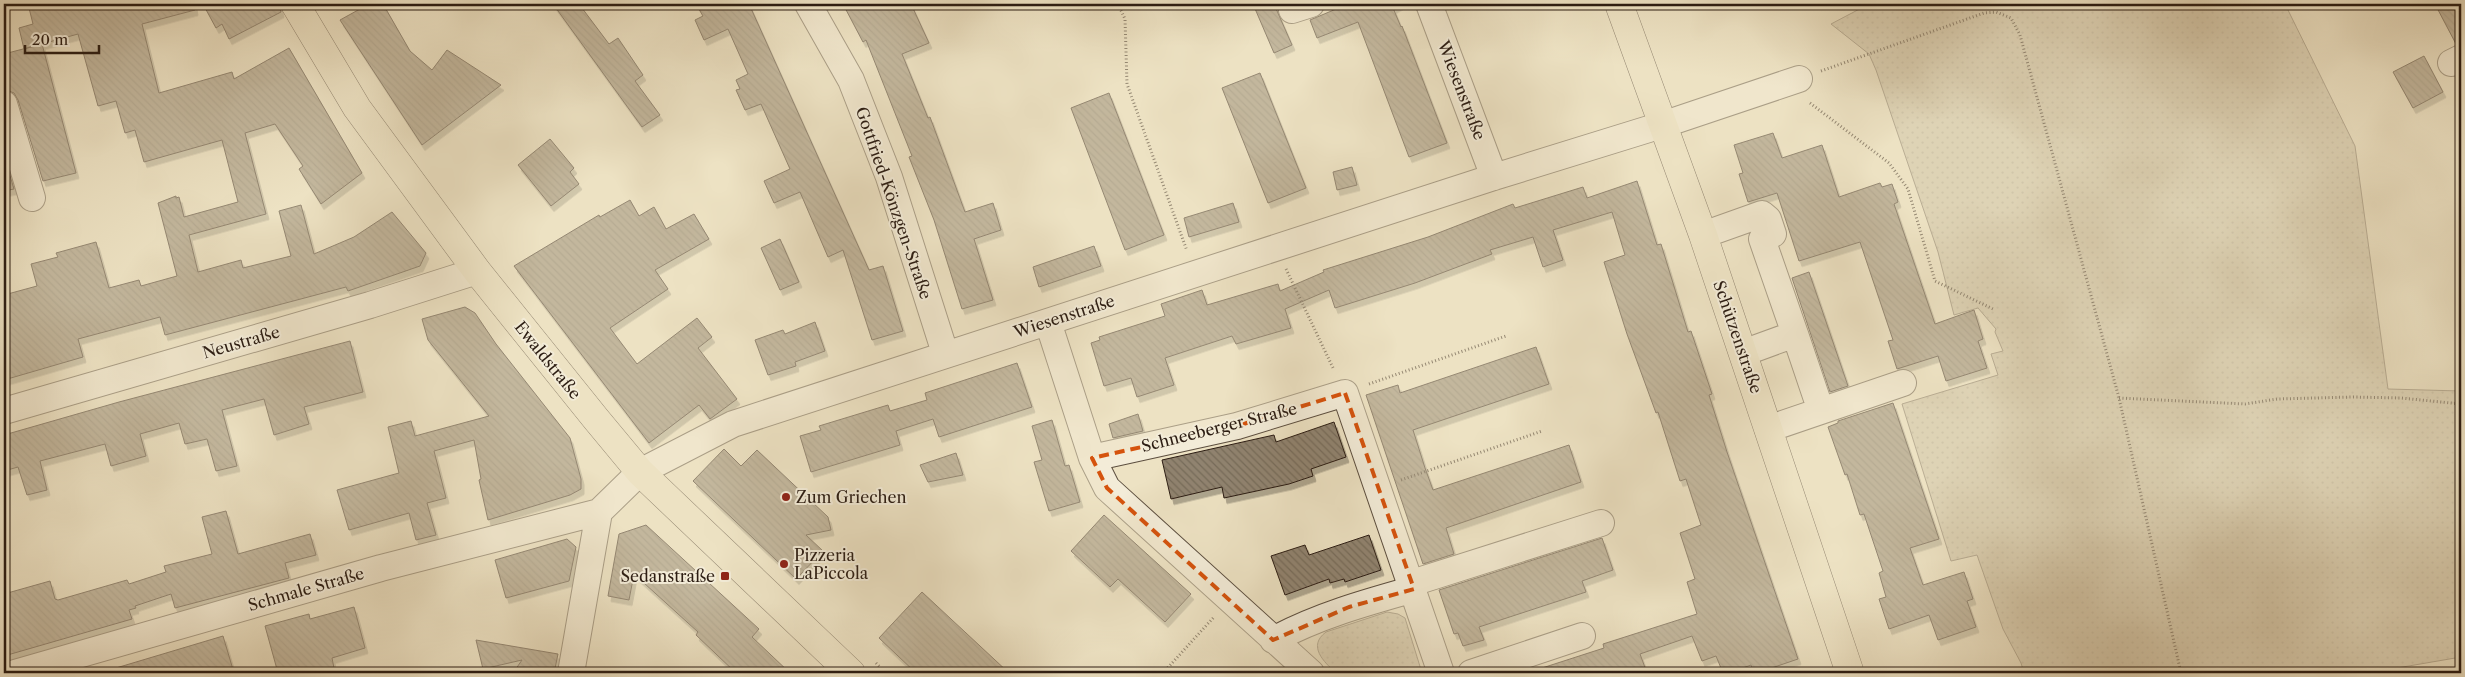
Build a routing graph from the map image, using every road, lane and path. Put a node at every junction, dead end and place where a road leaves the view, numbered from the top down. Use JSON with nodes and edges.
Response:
{"nodes":[{"id":1,"x":295,"y":4,"type":"edge"},
{"id":2,"x":808,"y":4,"type":"edge"},
{"id":3,"x":1118,"y":4,"type":"edge"},
{"id":4,"x":1429,"y":4,"type":"edge"},
{"id":5,"x":1620,"y":4,"type":"edge"},
{"id":6,"x":1787,"y":83,"type":"junction"},
{"id":7,"x":4,"y":104,"type":"edge"},
{"id":8,"x":1665,"y":124,"type":"junction"},
{"id":9,"x":1494,"y":177,"type":"junction"},
{"id":10,"x":32,"y":198,"type":"dead end"},
{"id":11,"x":1703,"y":235,"type":"junction"},
{"id":12,"x":1276,"y":249,"type":"junction"},
{"id":13,"x":478,"y":271,"type":"junction"},
{"id":14,"x":1194,"y":273,"type":"junction"},
{"id":15,"x":1993,"y":309,"type":"dead end"},
{"id":16,"x":1048,"y":322,"type":"junction"},
{"id":17,"x":1795,"y":334,"type":"junction"},
{"id":18,"x":1506,"y":336,"type":"dead end"},
{"id":19,"x":945,"y":353,"type":"junction"},
{"id":20,"x":1743,"y":353,"type":"junction"},
{"id":21,"x":1903,"y":383,"type":"dead end"},
{"id":22,"x":1345,"y":393,"type":"junction"},
{"id":23,"x":2119,"y":398,"type":"junction"},
{"id":24,"x":2461,"y":404,"type":"edge"},
{"id":25,"x":4,"y":411,"type":"edge"},
{"id":26,"x":1821,"y":411,"type":"junction"},
{"id":27,"x":1768,"y":429,"type":"junction"},
{"id":28,"x":1542,"y":431,"type":"dead end"},
{"id":29,"x":1092,"y":458,"type":"junction"},
{"id":30,"x":640,"y":472,"type":"junction"},
{"id":31,"x":1378,"y":488,"type":"junction"},
{"id":32,"x":598,"y":512,"type":"junction"},
{"id":33,"x":1601,"y":523,"type":"dead end"},
{"id":34,"x":1413,"y":586,"type":"junction"},
{"id":35,"x":1229,"y":600,"type":"junction"},
{"id":36,"x":1582,"y":636,"type":"dead end"},
{"id":37,"x":1273,"y":640,"type":"junction"},
{"id":38,"x":862,"y":667,"type":"edge"},
{"id":39,"x":15,"y":673,"type":"edge"},
{"id":40,"x":571,"y":673,"type":"edge"},
{"id":41,"x":886,"y":673,"type":"edge"},
{"id":42,"x":1163,"y":673,"type":"edge"},
{"id":43,"x":1311,"y":673,"type":"edge"},
{"id":44,"x":1441,"y":673,"type":"edge"},
{"id":45,"x":1471,"y":673,"type":"edge"},
{"id":46,"x":1850,"y":673,"type":"edge"},
{"id":47,"x":2181,"y":673,"type":"edge"}],
"edges":[{"from":1,"to":13,"type":"main road","name":"Ewaldstraße"},
{"from":2,"to":19,"type":"street","name":"Gottfried-Könzgen-Straße"},
{"from":3,"to":14,"type":"path"},
{"from":4,"to":9,"type":"street","name":"Wiesenstraße"},
{"from":5,"to":8,"type":"main road","name":"Schützenstraße"},
{"from":6,"to":8,"type":"street","name":"Wiesenstraße"},
{"from":6,"to":15,"type":"path"},
{"from":6,"to":23,"type":"path"},
{"from":7,"to":10,"type":"street"},
{"from":8,"to":9,"type":"street","name":"Wiesenstraße"},
{"from":8,"to":11,"type":"main road","name":"Schützenstraße"},
{"from":9,"to":12,"type":"street","name":"Wiesenstraße"},
{"from":11,"to":17,"type":"street"},
{"from":11,"to":20,"type":"main road","name":"Schützenstraße"},
{"from":12,"to":14,"type":"street","name":"Wiesenstraße"},
{"from":12,"to":22,"type":"path"},
{"from":13,"to":25,"type":"street","name":"Neustraße"},
{"from":13,"to":30,"type":"main road","name":"Ewaldstraße"},
{"from":14,"to":16,"type":"street","name":"Wiesenstraße"},
{"from":16,"to":19,"type":"street","name":"Wiesenstraße"},
{"from":16,"to":29,"type":"street"},
{"from":17,"to":20,"type":"street"},
{"from":17,"to":26,"type":"street"},
{"from":18,"to":22,"type":"path"},
{"from":19,"to":30,"type":"street","name":"Wiesenstraße"},
{"from":20,"to":27,"type":"main road","name":"Schützenstraße"},
{"from":21,"to":26,"type":"street"},
{"from":22,"to":29,"type":"street","name":"Schneeberger Straße"},
{"from":22,"to":31,"type":"street"},
{"from":23,"to":24,"type":"path"},
{"from":23,"to":47,"type":"path"},
{"from":26,"to":27,"type":"street"},
{"from":27,"to":46,"type":"main road","name":"Schützenstraße"},
{"from":28,"to":31,"type":"path"},
{"from":29,"to":35,"type":"street"},
{"from":30,"to":32,"type":"street"},
{"from":30,"to":38,"type":"main road","name":"Ewaldstraße"},
{"from":31,"to":34,"type":"street"},
{"from":32,"to":39,"type":"street","name":"Schmale Straße"},
{"from":32,"to":40,"type":"street"},
{"from":33,"to":34,"type":"street"},
{"from":34,"to":37,"type":"street"},
{"from":34,"to":44,"type":"street"},
{"from":35,"to":37,"type":"street"},
{"from":35,"to":42,"type":"path"},
{"from":36,"to":45,"type":"street"},
{"from":37,"to":43,"type":"street"},
{"from":38,"to":41,"type":"path"}]}
